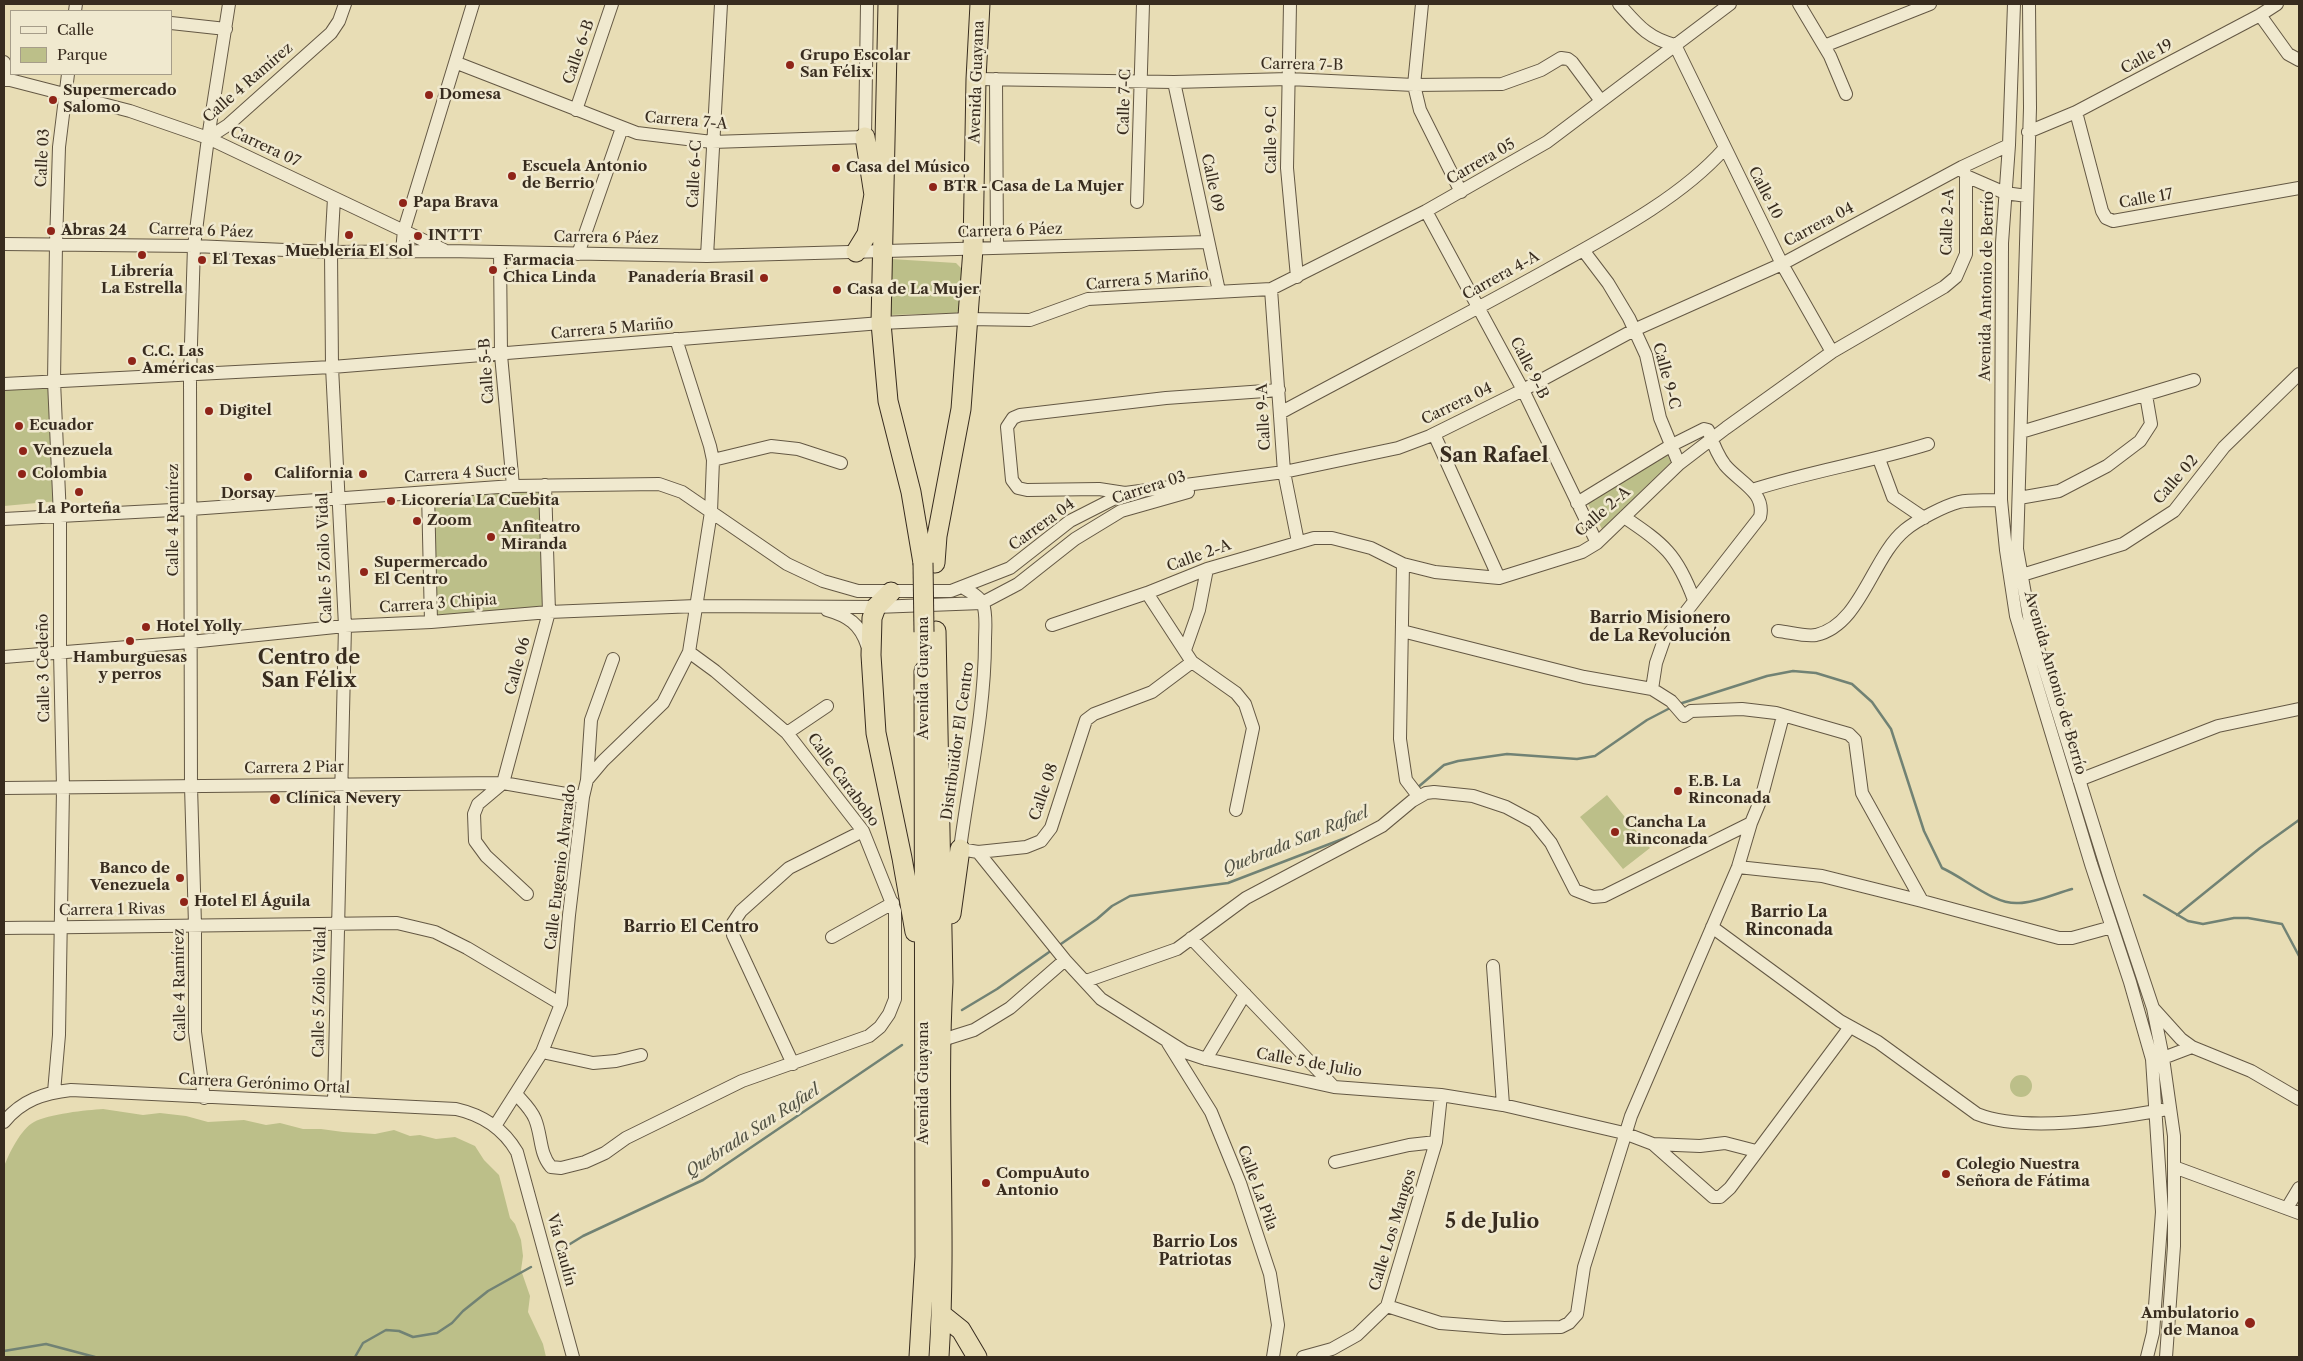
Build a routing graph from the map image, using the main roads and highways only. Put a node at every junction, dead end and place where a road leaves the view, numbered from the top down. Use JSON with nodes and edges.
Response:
{"nodes":[{"id":1,"x":888,"y":4,"type":"edge"},
{"id":2,"x":980,"y":4,"type":"edge"},
{"id":3,"x":865,"y":137,"type":"road end"},
{"id":4,"x":885,"y":159,"type":"junction"},
{"id":5,"x":873,"y":190,"type":"junction"},
{"id":6,"x":883,"y":221,"type":"junction"},
{"id":7,"x":856,"y":252,"type":"road end"},
{"id":8,"x":929,"y":563,"type":"junction"},
{"id":9,"x":890,"y":592,"type":"road end"},
{"id":10,"x":960,"y":849,"type":"road end"},
{"id":11,"x":933,"y":983,"type":"junction"},
{"id":12,"x":942,"y":1314,"type":"junction"},
{"id":13,"x":919,"y":1357,"type":"edge"},
{"id":14,"x":939,"y":1357,"type":"edge"},
{"id":15,"x":977,"y":1357,"type":"edge"}],
"edges":[{"from":1,"to":4,"type":"highway","name":"Avenida Guayana"},
{"from":2,"to":8,"type":"highway","name":"Avenida Guayana"},
{"from":3,"to":5,"type":"highway"},
{"from":4,"to":5,"type":"highway"},
{"from":4,"to":6,"type":"highway","name":"Avenida Guayana"},
{"from":5,"to":6,"type":"highway"},
{"from":5,"to":7,"type":"highway"},
{"from":6,"to":8,"type":"highway","name":"Avenida Guayana"},
{"from":8,"to":11,"type":"highway","name":"Avenida Guayana","bridge":true},
{"from":9,"to":11,"type":"highway"},
{"from":10,"to":11,"type":"highway"},
{"from":11,"to":12,"type":"highway","name":"Avenida Guayana"},
{"from":11,"to":13,"type":"highway","name":"Avenida Guayana"},
{"from":12,"to":14,"type":"highway","name":"Avenida Guayana"},
{"from":12,"to":15,"type":"highway"}]}
